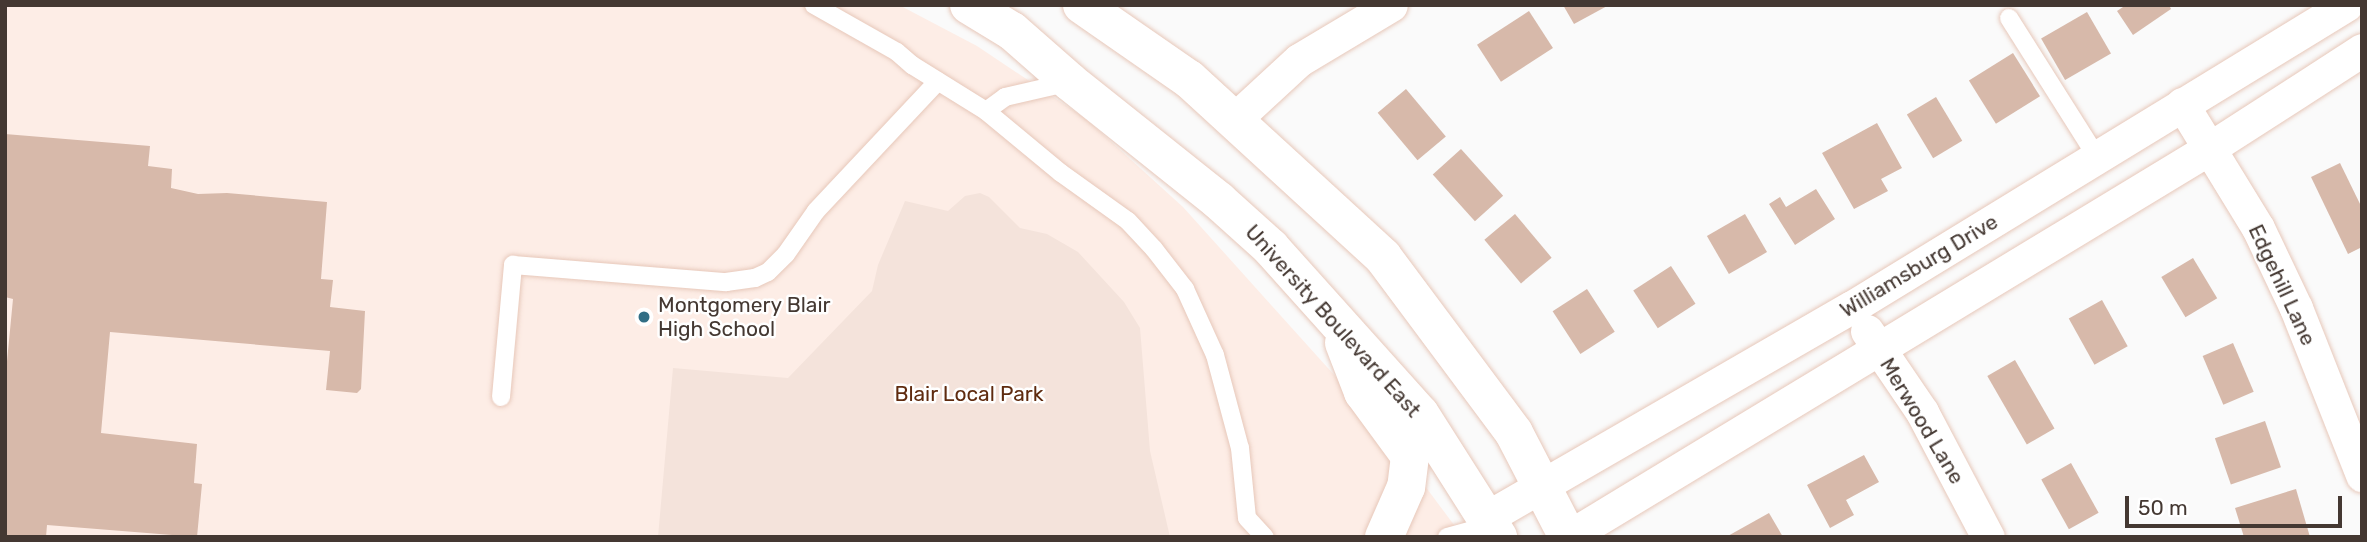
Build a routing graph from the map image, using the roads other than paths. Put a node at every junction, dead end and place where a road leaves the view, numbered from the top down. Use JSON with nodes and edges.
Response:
{"nodes":[{"id":1,"x":814,"y":5,"type":"edge"},
{"id":2,"x":1083,"y":5,"type":"edge"},
{"id":3,"x":1391,"y":5,"type":"edge"},
{"id":4,"x":2346,"y":5,"type":"edge"},
{"id":5,"x":972,"y":6,"type":"edge"},
{"id":6,"x":2010,"y":18,"type":"dead end"},
{"id":7,"x":2362,"y":50,"type":"edge"},
{"id":8,"x":938,"y":80,"type":"junction"},
{"id":9,"x":1070,"y":82,"type":"junction"},
{"id":10,"x":2182,"y":104,"type":"junction"},
{"id":11,"x":986,"y":111,"type":"junction"},
{"id":12,"x":1235,"y":119,"type":"junction"},
{"id":13,"x":2210,"y":148,"type":"junction"},
{"id":14,"x":2096,"y":157,"type":"junction"},
{"id":15,"x":1852,"y":307,"type":"junction"},
{"id":16,"x":1341,"y":327,"type":"junction"},
{"id":17,"x":1878,"y":348,"type":"junction"},
{"id":18,"x":501,"y":397,"type":"dead end"},
{"id":19,"x":2362,"y":475,"type":"edge"},
{"id":20,"x":1544,"y":486,"type":"junction"},
{"id":21,"x":1492,"y":526,"type":"edge"},
{"id":22,"x":1265,"y":537,"type":"edge"},
{"id":23,"x":1384,"y":537,"type":"edge"},
{"id":24,"x":1447,"y":537,"type":"edge"},
{"id":25,"x":1568,"y":537,"type":"edge"},
{"id":26,"x":1989,"y":537,"type":"edge"}],
"edges":[{"from":1,"to":8,"type":"lane"},
{"from":2,"to":12,"type":"main road"},
{"from":3,"to":12,"type":"street"},
{"from":4,"to":10,"type":"street","name":"Williamsburg Drive"},
{"from":5,"to":9,"type":"main road","name":"University Boulevard East"},
{"from":6,"to":14,"type":"lane"},
{"from":7,"to":13,"type":"street"},
{"from":8,"to":11,"type":"lane"},
{"from":8,"to":18,"type":"lane"},
{"from":9,"to":11,"type":"lane"},
{"from":9,"to":16,"type":"main road","name":"University Boulevard East"},
{"from":10,"to":13,"type":"street","name":"Edgehill Lane"},
{"from":10,"to":14,"type":"street","name":"Williamsburg Drive"},
{"from":11,"to":22,"type":"lane"},
{"from":12,"to":20,"type":"main road"},
{"from":13,"to":17,"type":"street"},
{"from":13,"to":19,"type":"street","name":"Edgehill Lane"},
{"from":14,"to":15,"type":"street","name":"Williamsburg Drive"},
{"from":15,"to":17,"type":"street","name":"Merwood Lane"},
{"from":15,"to":20,"type":"street","name":"Williamsburg Drive"},
{"from":16,"to":21,"type":"main road","name":"University Boulevard East"},
{"from":16,"to":23,"type":"main road"},
{"from":17,"to":25,"type":"street"},
{"from":17,"to":26,"type":"street","name":"Merwood Lane"},
{"from":20,"to":21,"type":"street","name":"Williamsburg Drive"},
{"from":20,"to":25,"type":"main road"},
{"from":21,"to":24,"type":"lane"}]}
